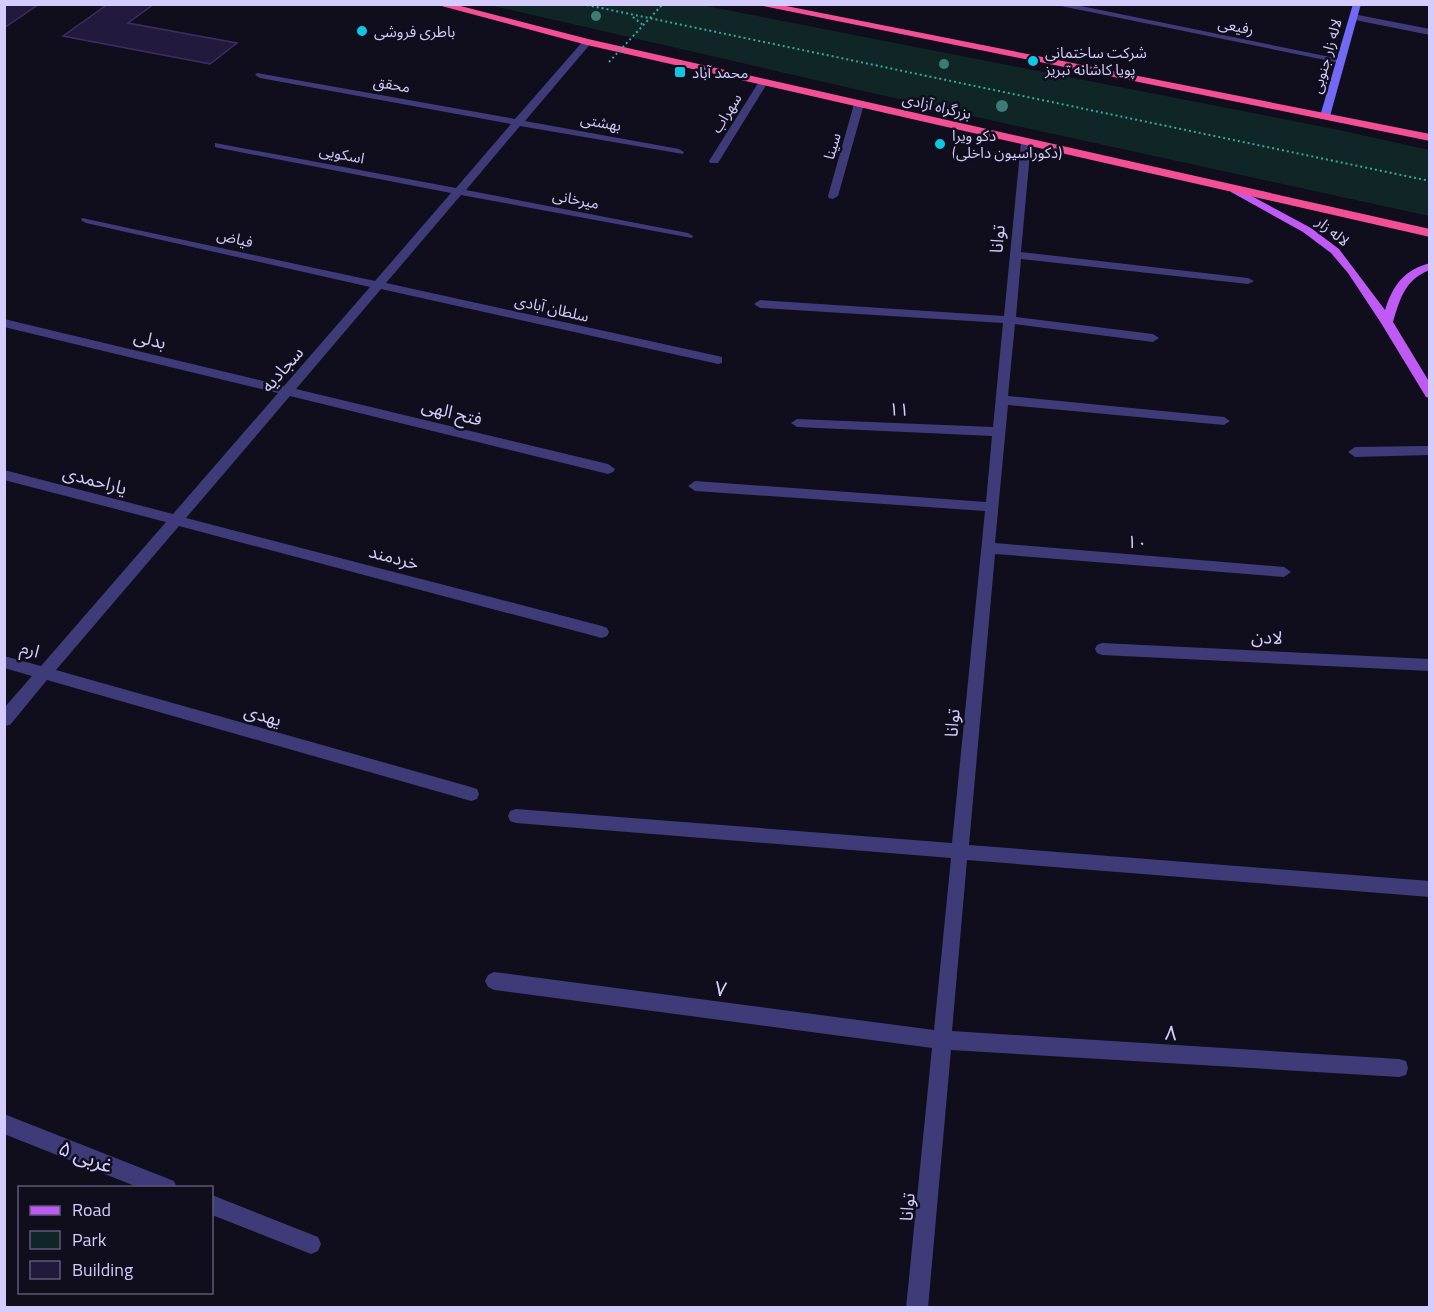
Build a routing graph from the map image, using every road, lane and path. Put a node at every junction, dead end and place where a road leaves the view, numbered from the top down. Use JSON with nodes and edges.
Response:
{"nodes":[{"id":1,"x":439,"y":4,"type":"edge"},
{"id":2,"x":582,"y":4,"type":"edge"},
{"id":3,"x":663,"y":4,"type":"edge"},
{"id":4,"x":758,"y":4,"type":"edge"},
{"id":5,"x":1055,"y":4,"type":"edge"},
{"id":6,"x":1357,"y":4,"type":"edge"},
{"id":7,"x":630,"y":14,"type":"junction"},
{"id":8,"x":1353,"y":17,"type":"junction"},
{"id":9,"x":643,"y":25,"type":"junction"},
{"id":10,"x":1430,"y":32,"type":"edge"},
{"id":11,"x":587,"y":42,"type":"junction"},
{"id":12,"x":1340,"y":60,"type":"junction"},
{"id":13,"x":609,"y":62,"type":"dead end"},
{"id":14,"x":260,"y":75,"type":"dead end"},
{"id":15,"x":763,"y":82,"type":"junction"},
{"id":16,"x":859,"y":104,"type":"junction"},
{"id":17,"x":1324,"y":116,"type":"junction"},
{"id":18,"x":518,"y":122,"type":"junction"},
{"id":19,"x":1430,"y":138,"type":"edge"},
{"id":20,"x":1026,"y":142,"type":"junction"},
{"id":21,"x":219,"y":145,"type":"dead end"},
{"id":22,"x":679,"y":152,"type":"dead end"},
{"id":23,"x":714,"y":161,"type":"dead end"},
{"id":24,"x":1430,"y":182,"type":"edge"},
{"id":25,"x":1235,"y":190,"type":"junction"},
{"id":26,"x":458,"y":192,"type":"junction"},
{"id":27,"x":833,"y":196,"type":"dead end"},
{"id":28,"x":86,"y":220,"type":"dead end"},
{"id":29,"x":1430,"y":233,"type":"edge"},
{"id":30,"x":688,"y":236,"type":"dead end"},
{"id":31,"x":1015,"y":255,"type":"junction"},
{"id":32,"x":1430,"y":266,"type":"edge"},
{"id":33,"x":1248,"y":281,"type":"dead end"},
{"id":34,"x":378,"y":285,"type":"junction"},
{"id":35,"x":760,"y":304,"type":"dead end"},
{"id":36,"x":1010,"y":320,"type":"junction"},
{"id":37,"x":1387,"y":322,"type":"junction"},
{"id":38,"x":4,"y":323,"type":"edge"},
{"id":39,"x":1153,"y":338,"type":"dead end"},
{"id":40,"x":718,"y":360,"type":"dead end"},
{"id":41,"x":287,"y":391,"type":"junction"},
{"id":42,"x":1430,"y":394,"type":"edge"},
{"id":43,"x":1002,"y":400,"type":"junction"},
{"id":44,"x":1224,"y":421,"type":"dead end"},
{"id":45,"x":797,"y":423,"type":"dead end"},
{"id":46,"x":999,"y":432,"type":"junction"},
{"id":47,"x":1430,"y":450,"type":"edge"},
{"id":48,"x":1355,"y":452,"type":"dead end"},
{"id":49,"x":608,"y":469,"type":"dead end"},
{"id":50,"x":4,"y":475,"type":"edge"},
{"id":51,"x":695,"y":486,"type":"dead end"},
{"id":52,"x":992,"y":507,"type":"junction"},
{"id":53,"x":176,"y":520,"type":"junction"},
{"id":54,"x":988,"y":548,"type":"junction"},
{"id":55,"x":1284,"y":572,"type":"dead end"},
{"id":56,"x":602,"y":632,"type":"dead end"},
{"id":57,"x":1102,"y":649,"type":"dead end"},
{"id":58,"x":4,"y":662,"type":"edge"},
{"id":59,"x":1430,"y":664,"type":"edge"},
{"id":60,"x":45,"y":673,"type":"junction"},
{"id":61,"x":4,"y":720,"type":"edge"},
{"id":62,"x":471,"y":794,"type":"dead end"},
{"id":63,"x":516,"y":816,"type":"dead end"},
{"id":64,"x":959,"y":852,"type":"junction"},
{"id":65,"x":1430,"y":889,"type":"edge"},
{"id":66,"x":494,"y":981,"type":"dead end"},
{"id":67,"x":942,"y":1040,"type":"junction"},
{"id":68,"x":1399,"y":1068,"type":"dead end"},
{"id":69,"x":4,"y":1124,"type":"edge"},
{"id":70,"x":162,"y":1186,"type":"edge"},
{"id":71,"x":213,"y":1205,"type":"edge"},
{"id":72,"x":311,"y":1244,"type":"dead end"},
{"id":73,"x":917,"y":1308,"type":"edge"}],
"edges":[{"from":1,"to":11,"type":"highway","name":"بزرگراه آزادی"},
{"from":2,"to":7,"type":"path"},
{"from":3,"to":9,"type":"path","bridge":true},
{"from":4,"to":17,"type":"highway"},
{"from":5,"to":12,"type":"street","name":"رفیعی"},
{"from":6,"to":8,"type":"street","name":"لاله زار جنوبی"},
{"from":7,"to":9,"type":"path"},
{"from":7,"to":24,"type":"path"},
{"from":8,"to":10,"type":"street"},
{"from":8,"to":12,"type":"street","name":"لاله زار جنوبی"},
{"from":9,"to":13,"type":"path","bridge":true},
{"from":11,"to":15,"type":"highway","name":"بزرگراه آزادی"},
{"from":11,"to":18,"type":"street","name":"سجادیه"},
{"from":12,"to":17,"type":"street","name":"لاله زار جنوبی"},
{"from":14,"to":18,"type":"street","name":"محقق"},
{"from":15,"to":16,"type":"highway","name":"بزرگراه آزادی"},
{"from":15,"to":23,"type":"street","name":"سهراب"},
{"from":16,"to":20,"type":"highway","name":"بزرگراه آزادی"},
{"from":16,"to":27,"type":"street","name":"سینا"},
{"from":17,"to":19,"type":"highway"},
{"from":18,"to":22,"type":"street","name":"بهشتی"},
{"from":18,"to":26,"type":"street","name":"سجادیه"},
{"from":20,"to":25,"type":"highway","name":"بزرگراه آزادی"},
{"from":20,"to":31,"type":"street","name":"توانا"},
{"from":21,"to":26,"type":"street","name":"اسکویی"},
{"from":25,"to":29,"type":"highway","name":"بزرگراه آزادی"},
{"from":25,"to":37,"type":"main road","name":"لاله زار"},
{"from":26,"to":30,"type":"street","name":"میرخانی"},
{"from":26,"to":34,"type":"street","name":"سجادیه"},
{"from":28,"to":34,"type":"street","name":"فیاض"},
{"from":31,"to":33,"type":"street"},
{"from":31,"to":36,"type":"street","name":"توانا"},
{"from":32,"to":37,"type":"main road"},
{"from":34,"to":40,"type":"street","name":"سلطان آبادی"},
{"from":34,"to":41,"type":"street","name":"سجادیه"},
{"from":35,"to":36,"type":"street"},
{"from":36,"to":39,"type":"street"},
{"from":36,"to":43,"type":"street","name":"توانا"},
{"from":37,"to":42,"type":"main road","name":"لاله زار"},
{"from":38,"to":41,"type":"street","name":"بدلی"},
{"from":41,"to":49,"type":"street","name":"فتح الهی"},
{"from":41,"to":53,"type":"street","name":"سجادیه"},
{"from":43,"to":44,"type":"street"},
{"from":43,"to":46,"type":"street","name":"توانا"},
{"from":45,"to":46,"type":"street","name":"۱۱"},
{"from":46,"to":52,"type":"street","name":"توانا"},
{"from":47,"to":48,"type":"street"},
{"from":50,"to":53,"type":"street","name":"یاراحمدی"},
{"from":51,"to":52,"type":"street"},
{"from":52,"to":54,"type":"street","name":"توانا"},
{"from":53,"to":56,"type":"street","name":"خردمند"},
{"from":53,"to":60,"type":"street","name":"سجادیه"},
{"from":54,"to":55,"type":"street","name":"۱۰"},
{"from":54,"to":64,"type":"street","name":"توانا"},
{"from":57,"to":59,"type":"street","name":"لادن"},
{"from":58,"to":60,"type":"street","name":"ارم"},
{"from":60,"to":61,"type":"street","name":"سجادیه"},
{"from":60,"to":62,"type":"street","name":"یهدی"},
{"from":63,"to":64,"type":"street"},
{"from":64,"to":65,"type":"street"},
{"from":64,"to":67,"type":"street","name":"توانا"},
{"from":66,"to":67,"type":"street","name":"۷"},
{"from":67,"to":68,"type":"street","name":"۸"},
{"from":67,"to":73,"type":"street","name":"توانا"},
{"from":69,"to":70,"type":"street","name":"۵ غربی"},
{"from":71,"to":72,"type":"street"}]}
